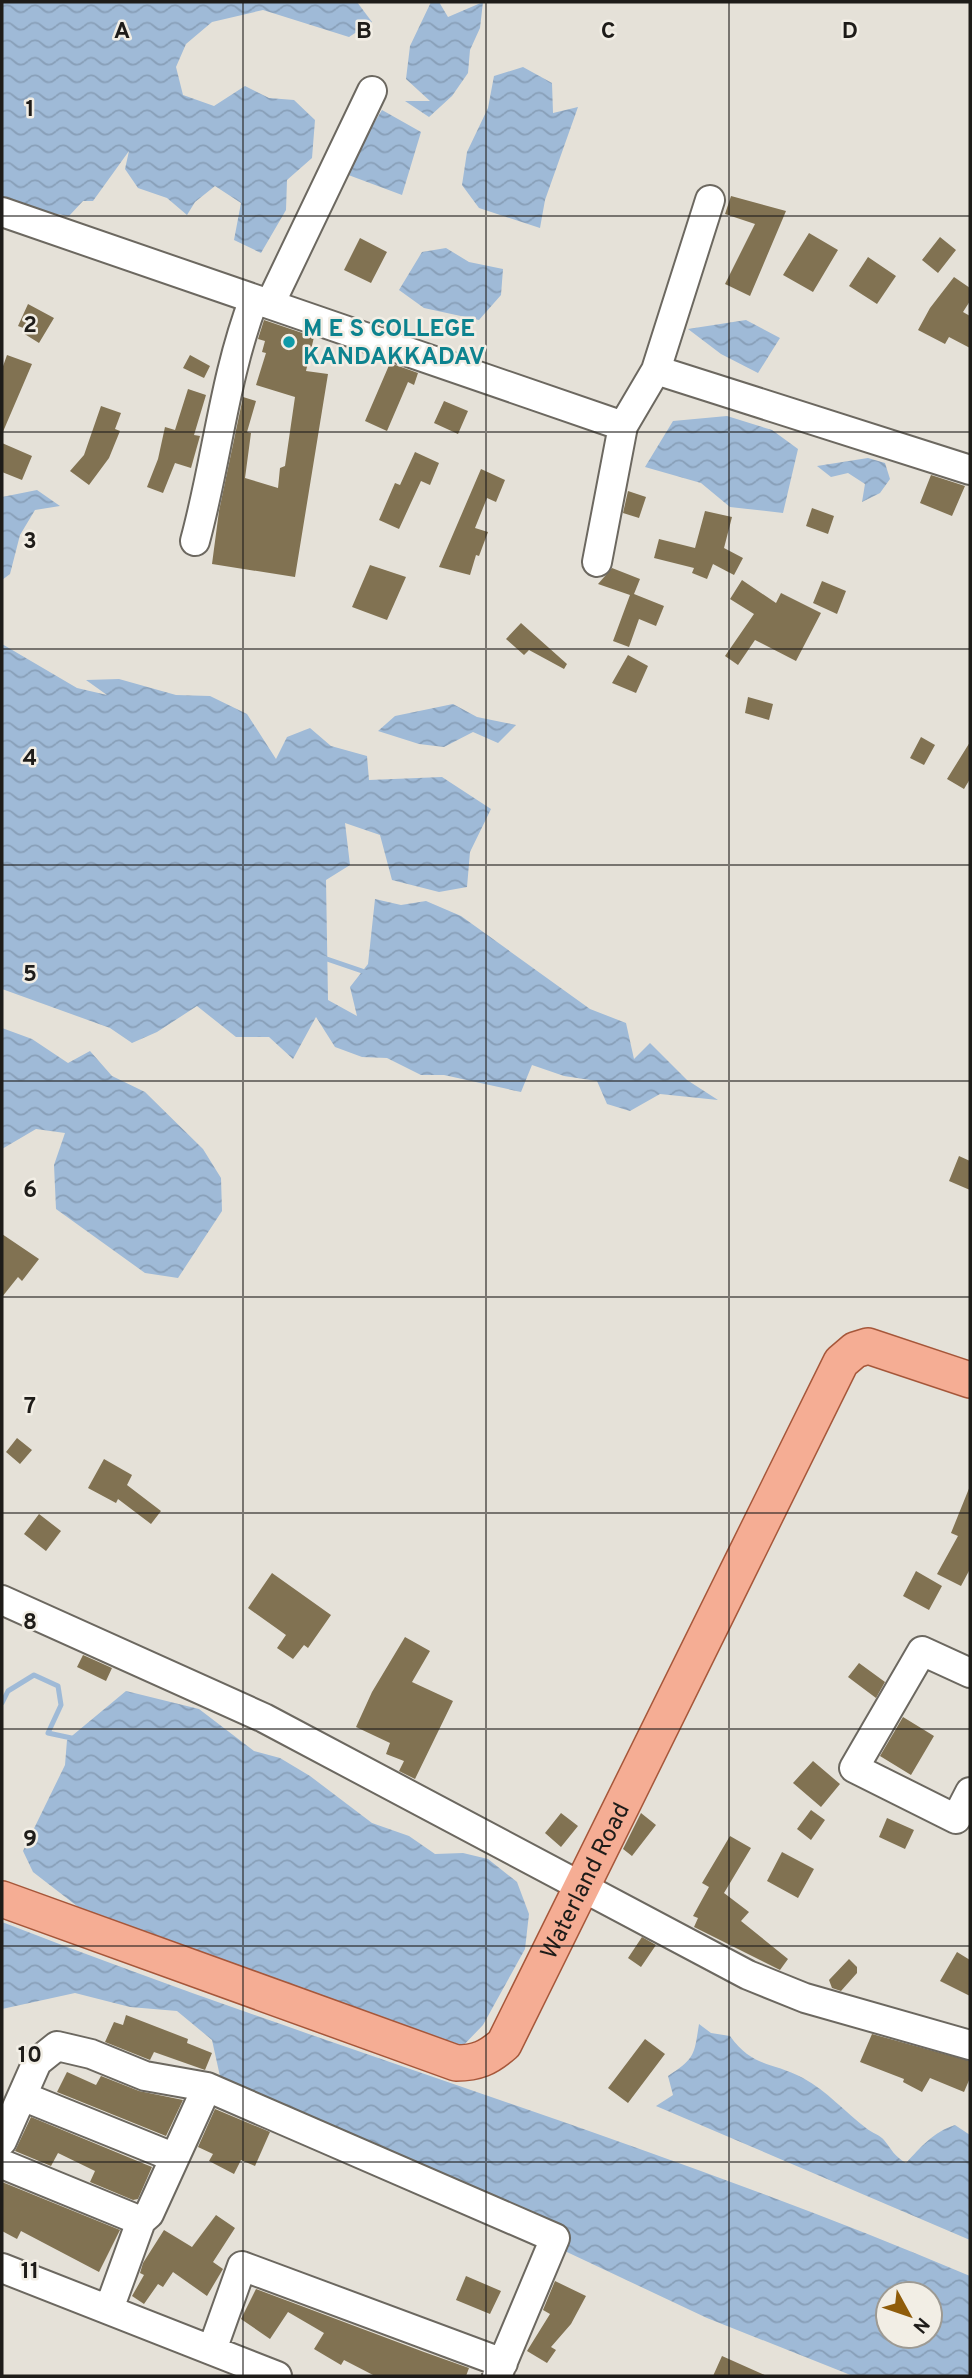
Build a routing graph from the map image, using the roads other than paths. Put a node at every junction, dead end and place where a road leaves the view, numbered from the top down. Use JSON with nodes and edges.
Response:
{"nodes":[{"id":1,"x":372,"y":91,"type":"dead end"},
{"id":2,"x":709,"y":200,"type":"dead end"},
{"id":3,"x":2,"y":212,"type":"edge"},
{"id":4,"x":262,"y":302,"type":"junction"},
{"id":5,"x":656,"y":370,"type":"junction"},
{"id":6,"x":622,"y":426,"type":"junction"},
{"id":7,"x":970,"y":470,"type":"edge"},
{"id":8,"x":195,"y":541,"type":"dead end"},
{"id":9,"x":597,"y":562,"type":"dead end"},
{"id":10,"x":970,"y":1380,"type":"edge"},
{"id":11,"x":2,"y":1600,"type":"edge"},
{"id":12,"x":970,"y":1673,"type":"edge"},
{"id":13,"x":970,"y":1792,"type":"edge"},
{"id":14,"x":582,"y":1884,"type":"junction"},
{"id":15,"x":2,"y":1899,"type":"edge"},
{"id":16,"x":968,"y":2038,"type":"edge"},
{"id":17,"x":208,"y":2087,"type":"junction"},
{"id":18,"x":22,"y":2096,"type":"junction"},
{"id":19,"x":2,"y":2141,"type":"edge"},
{"id":20,"x":173,"y":2157,"type":"junction"},
{"id":21,"x":2,"y":2164,"type":"edge"},
{"id":22,"x":141,"y":2221,"type":"junction"},
{"id":23,"x":2,"y":2268,"type":"edge"},
{"id":24,"x":109,"y":2309,"type":"junction"},
{"id":25,"x":212,"y":2350,"type":"junction"},
{"id":26,"x":500,"y":2370,"type":"edge"},
{"id":27,"x":277,"y":2376,"type":"edge"}],
"edges":[{"from":1,"to":4,"type":"street"},
{"from":2,"to":5,"type":"street"},
{"from":3,"to":4,"type":"street"},
{"from":4,"to":6,"type":"street"},
{"from":4,"to":8,"type":"street"},
{"from":5,"to":6,"type":"street"},
{"from":5,"to":7,"type":"street"},
{"from":6,"to":9,"type":"street"},
{"from":10,"to":14,"type":"main road","name":"Waterland Road"},
{"from":11,"to":14,"type":"street"},
{"from":12,"to":13,"type":"street"},
{"from":14,"to":15,"type":"main road","name":"Waterland Road"},
{"from":14,"to":16,"type":"street"},
{"from":17,"to":18,"type":"street"},
{"from":17,"to":20,"type":"street"},
{"from":17,"to":26,"type":"street"},
{"from":18,"to":19,"type":"street"},
{"from":18,"to":20,"type":"street"},
{"from":20,"to":22,"type":"street"},
{"from":21,"to":22,"type":"street"},
{"from":22,"to":24,"type":"street"},
{"from":23,"to":24,"type":"street"},
{"from":24,"to":25,"type":"street"},
{"from":25,"to":26,"type":"street"},
{"from":25,"to":27,"type":"street"}]}
